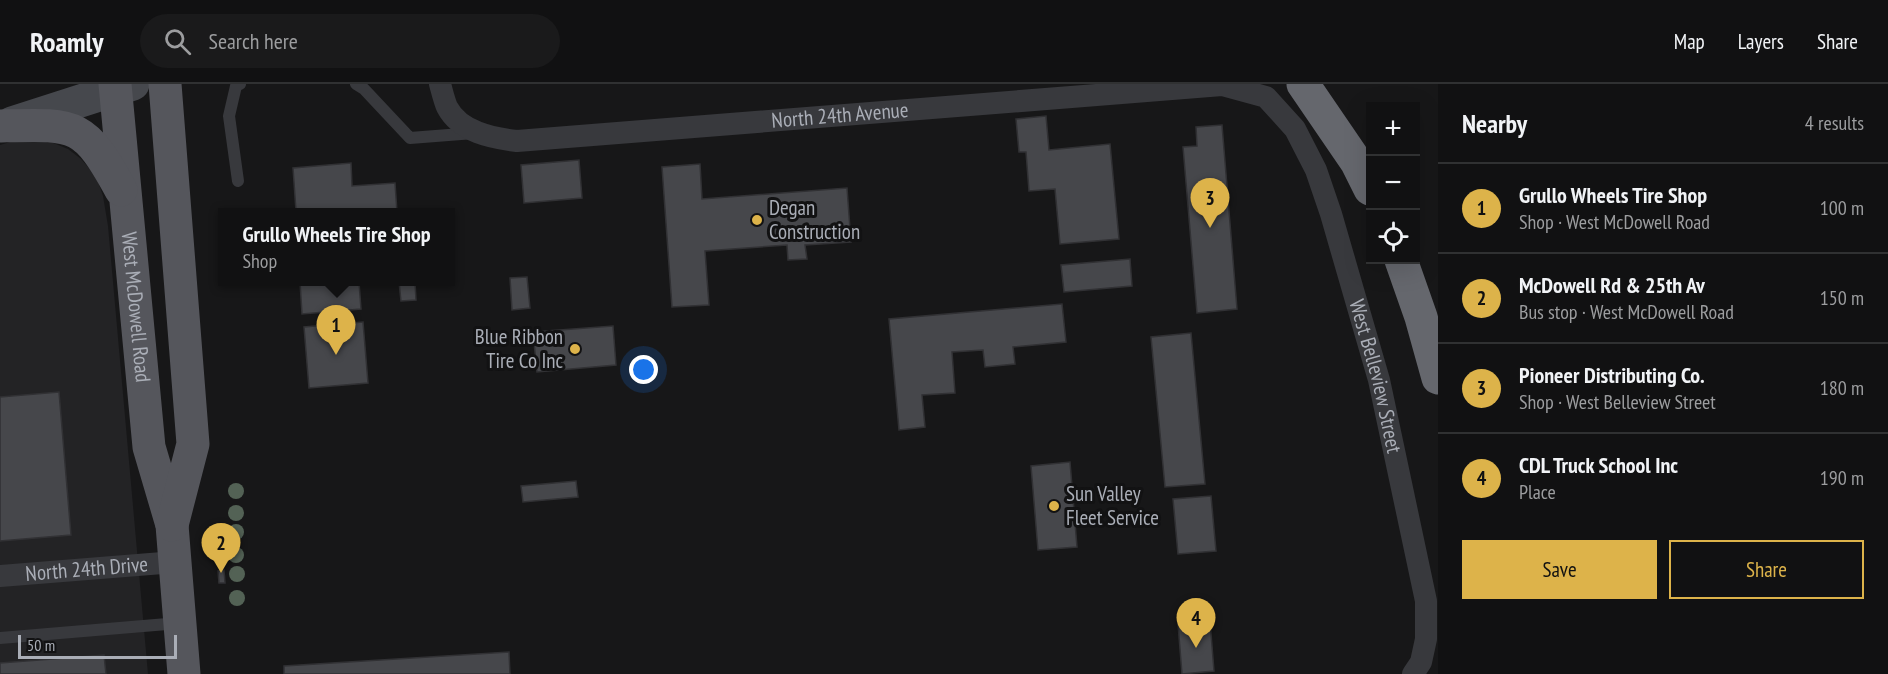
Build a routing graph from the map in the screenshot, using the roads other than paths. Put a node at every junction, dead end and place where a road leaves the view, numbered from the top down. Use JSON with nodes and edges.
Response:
{"nodes":[{"id":1,"x":165,"y":84,"type":"edge"},
{"id":2,"x":240,"y":84,"type":"edge"},
{"id":3,"x":356,"y":84,"type":"edge"},
{"id":4,"x":440,"y":84,"type":"edge"},
{"id":5,"x":1303,"y":84,"type":"edge"},
{"id":6,"x":121,"y":86,"type":"edge"},
{"id":7,"x":1266,"y":98,"type":"joint"},
{"id":8,"x":1,"y":127,"type":"edge"},
{"id":9,"x":478,"y":133,"type":"junction"},
{"id":10,"x":1366,"y":180,"type":"edge"},
{"id":11,"x":238,"y":181,"type":"dead end"},
{"id":12,"x":126,"y":198,"type":"junction"},
{"id":13,"x":1402,"y":264,"type":"edge"},
{"id":14,"x":1438,"y":378,"type":"edge"},
{"id":15,"x":172,"y":525,"type":"junction"},
{"id":16,"x":175,"y":562,"type":"junction"},
{"id":17,"x":0,"y":576,"type":"edge"},
{"id":18,"x":180,"y":623,"type":"junction"},
{"id":19,"x":0,"y":638,"type":"edge"},
{"id":20,"x":184,"y":674,"type":"edge"},
{"id":21,"x":1413,"y":674,"type":"edge"}],
"edges":[{"from":1,"to":15,"type":"main road","name":"West McDowell Road"},
{"from":2,"to":11,"type":"lane"},
{"from":3,"to":9,"type":"lane"},
{"from":4,"to":9,"type":"street","name":"North 24th Avenue"},
{"from":5,"to":10,"type":"highway"},
{"from":6,"to":8,"type":"main road"},
{"from":6,"to":12,"type":"main road","name":"West McDowell Road"},
{"from":7,"to":9,"type":"street","name":"North 24th Avenue"},
{"from":7,"to":21,"type":"street","name":"West Belleview Street"},
{"from":8,"to":12,"type":"main road"},
{"from":12,"to":15,"type":"main road","name":"West McDowell Road"},
{"from":13,"to":14,"type":"highway"},
{"from":15,"to":16,"type":"main road","name":"West McDowell Road"},
{"from":16,"to":17,"type":"street","name":"North 24th Drive"},
{"from":16,"to":18,"type":"main road","name":"West McDowell Road"},
{"from":18,"to":19,"type":"lane"},
{"from":18,"to":20,"type":"main road","name":"West McDowell Road"}]}
